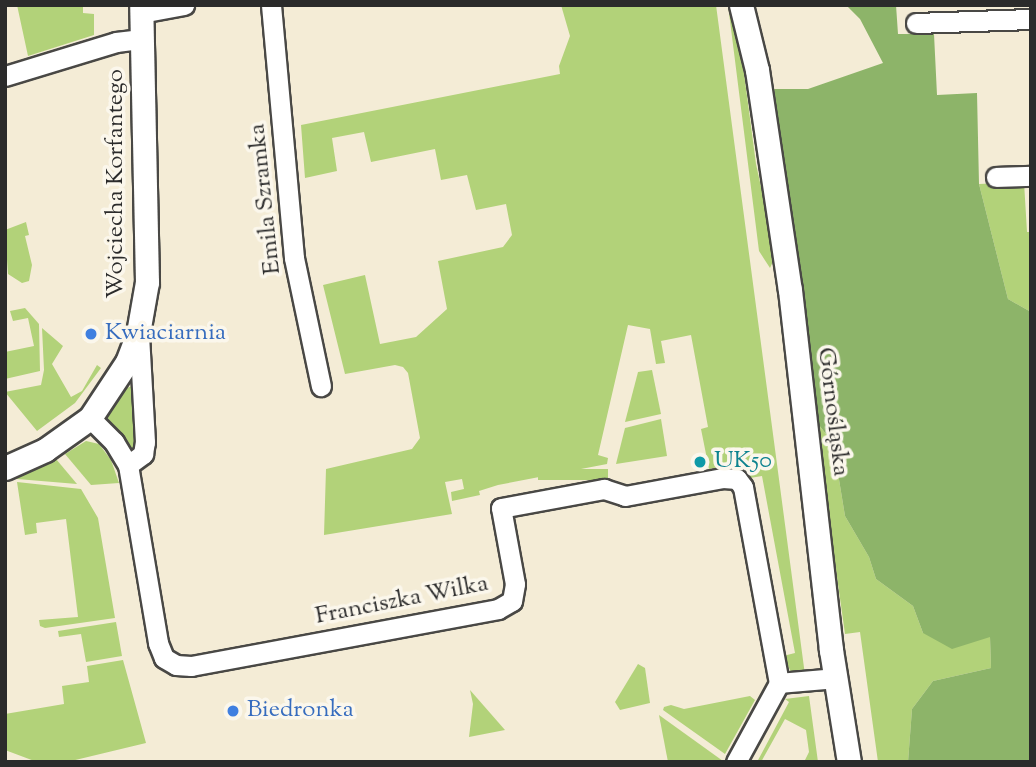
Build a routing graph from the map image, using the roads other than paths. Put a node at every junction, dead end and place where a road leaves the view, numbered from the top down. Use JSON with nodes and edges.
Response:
{"nodes":[{"id":1,"x":184,"y":5,"type":"edge"},
{"id":2,"x":271,"y":5,"type":"edge"},
{"id":3,"x":741,"y":5,"type":"edge"},
{"id":4,"x":752,"y":5,"type":"edge"},
{"id":5,"x":141,"y":9,"type":"edge"},
{"id":6,"x":1031,"y":19,"type":"edge"},
{"id":7,"x":916,"y":23,"type":"dead end"},
{"id":8,"x":142,"y":39,"type":"junction"},
{"id":9,"x":757,"y":70,"type":"junction"},
{"id":10,"x":5,"y":76,"type":"edge"},
{"id":11,"x":1031,"y":176,"type":"edge"},
{"id":12,"x":996,"y":177,"type":"dead end"},
{"id":13,"x":138,"y":333,"type":"junction"},
{"id":14,"x":321,"y":386,"type":"dead end"},
{"id":15,"x":90,"y":418,"type":"junction"},
{"id":16,"x":128,"y":465,"type":"junction"},
{"id":17,"x":5,"y":468,"type":"edge"},
{"id":18,"x":836,"y":678,"type":"junction"},
{"id":19,"x":779,"y":683,"type":"junction"},
{"id":20,"x":736,"y":762,"type":"edge"},
{"id":21,"x":849,"y":762,"type":"edge"}],
"edges":[{"from":1,"to":5,"type":"street"},
{"from":2,"to":14,"type":"street","name":"Emila Szramka"},
{"from":3,"to":9,"type":"street","name":"Górnośląska"},
{"from":4,"to":9,"type":"street","name":"Górnośląska"},
{"from":5,"to":8,"type":"street","name":"Wojciecha Korfantego"},
{"from":6,"to":7,"type":"street"},
{"from":8,"to":10,"type":"street"},
{"from":8,"to":13,"type":"street","name":"Wojciecha Korfantego"},
{"from":9,"to":18,"type":"street","name":"Górnośląska"},
{"from":11,"to":12,"type":"street"},
{"from":13,"to":15,"type":"street","name":"Wojciecha Korfantego"},
{"from":13,"to":16,"type":"street"},
{"from":15,"to":16,"type":"street","name":"Franciszka Wilka"},
{"from":15,"to":17,"type":"street","name":"Wojciecha Korfantego"},
{"from":16,"to":19,"type":"street","name":"Franciszka Wilka"},
{"from":18,"to":19,"type":"street"},
{"from":18,"to":21,"type":"street","name":"Górnośląska"},
{"from":19,"to":20,"type":"street"}]}
